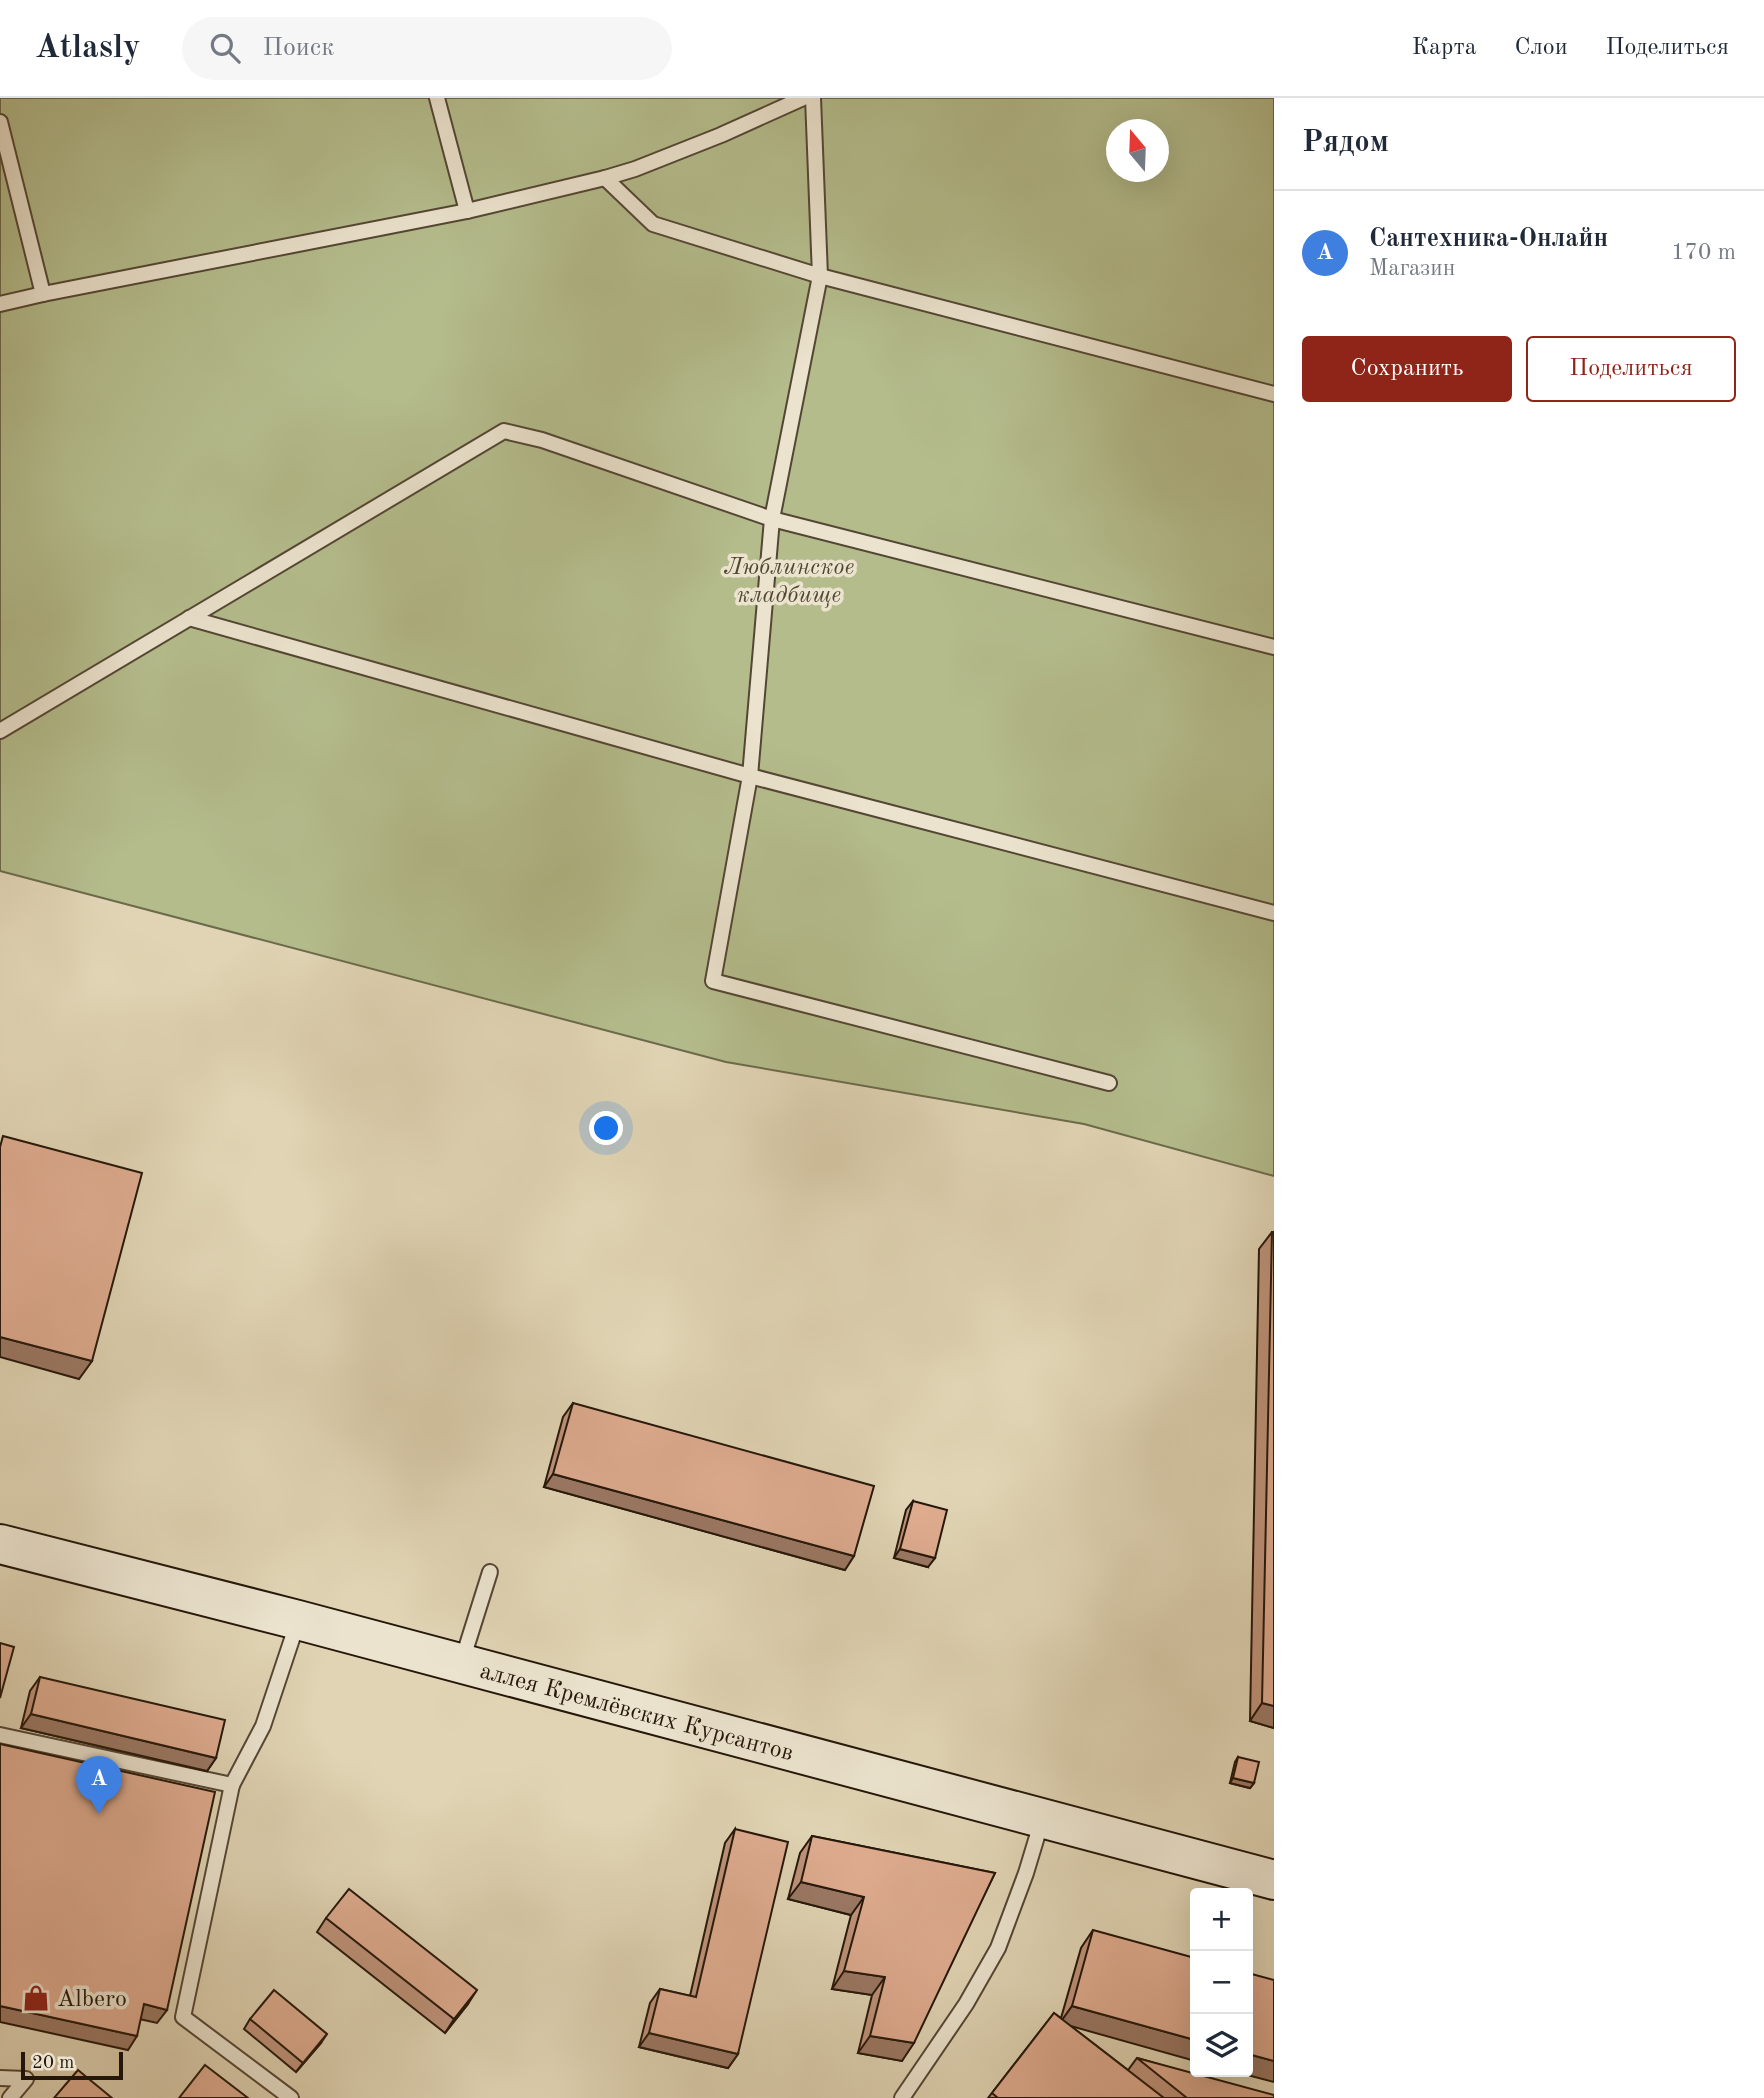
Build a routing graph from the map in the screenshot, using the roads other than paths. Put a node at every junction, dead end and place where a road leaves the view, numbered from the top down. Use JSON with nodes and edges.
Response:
{"nodes":[{"id":1,"x":437,"y":98,"type":"edge"},
{"id":2,"x":803,"y":98,"type":"edge"},
{"id":3,"x":813,"y":98,"type":"edge"},
{"id":4,"x":0,"y":122,"type":"edge"},
{"id":5,"x":606,"y":178,"type":"junction"},
{"id":6,"x":467,"y":211,"type":"junction"},
{"id":7,"x":820,"y":276,"type":"junction"},
{"id":8,"x":43,"y":294,"type":"junction"},
{"id":9,"x":0,"y":304,"type":"edge"},
{"id":10,"x":1274,"y":394,"type":"edge"},
{"id":11,"x":772,"y":519,"type":"junction"},
{"id":12,"x":189,"y":618,"type":"junction"},
{"id":13,"x":1274,"y":648,"type":"edge"},
{"id":14,"x":0,"y":731,"type":"edge"},
{"id":15,"x":750,"y":776,"type":"junction"},
{"id":16,"x":1274,"y":913,"type":"edge"},
{"id":17,"x":1109,"y":1083,"type":"dead end"},
{"id":18,"x":0,"y":1544,"type":"edge"},
{"id":19,"x":490,"y":1572,"type":"dead end"},
{"id":20,"x":298,"y":1620,"type":"junction"},
{"id":21,"x":461,"y":1664,"type":"junction"},
{"id":22,"x":0,"y":1735,"type":"edge"},
{"id":23,"x":232,"y":1785,"type":"junction"},
{"id":24,"x":1042,"y":1819,"type":"junction"},
{"id":25,"x":1274,"y":1880,"type":"edge"},
{"id":26,"x":0,"y":2078,"type":"edge"},
{"id":27,"x":10,"y":2098,"type":"edge"},
{"id":28,"x":291,"y":2098,"type":"edge"},
{"id":29,"x":902,"y":2098,"type":"edge"}],
"edges":[{"from":1,"to":6,"type":"lane"},
{"from":2,"to":5,"type":"lane"},
{"from":3,"to":7,"type":"lane"},
{"from":4,"to":8,"type":"lane"},
{"from":5,"to":6,"type":"lane"},
{"from":5,"to":7,"type":"lane"},
{"from":6,"to":8,"type":"lane"},
{"from":7,"to":10,"type":"lane"},
{"from":7,"to":11,"type":"lane"},
{"from":8,"to":9,"type":"lane"},
{"from":11,"to":12,"type":"lane"},
{"from":11,"to":13,"type":"lane"},
{"from":11,"to":15,"type":"lane"},
{"from":12,"to":14,"type":"lane"},
{"from":12,"to":15,"type":"lane"},
{"from":15,"to":16,"type":"lane"},
{"from":15,"to":17,"type":"lane"},
{"from":18,"to":20,"type":"main road","name":"аллея Кремлёвских Курсантов"},
{"from":19,"to":21,"type":"lane"},
{"from":20,"to":21,"type":"main road","name":"аллея Кремлёвских Курсантов"},
{"from":20,"to":23,"type":"lane"},
{"from":21,"to":24,"type":"main road","name":"аллея Кремлёвских Курсантов"},
{"from":22,"to":23,"type":"lane"},
{"from":23,"to":28,"type":"lane"},
{"from":24,"to":25,"type":"main road","name":"аллея Кремлёвских Курсантов"},
{"from":24,"to":29,"type":"lane"},
{"from":26,"to":27,"type":"lane"}]}
